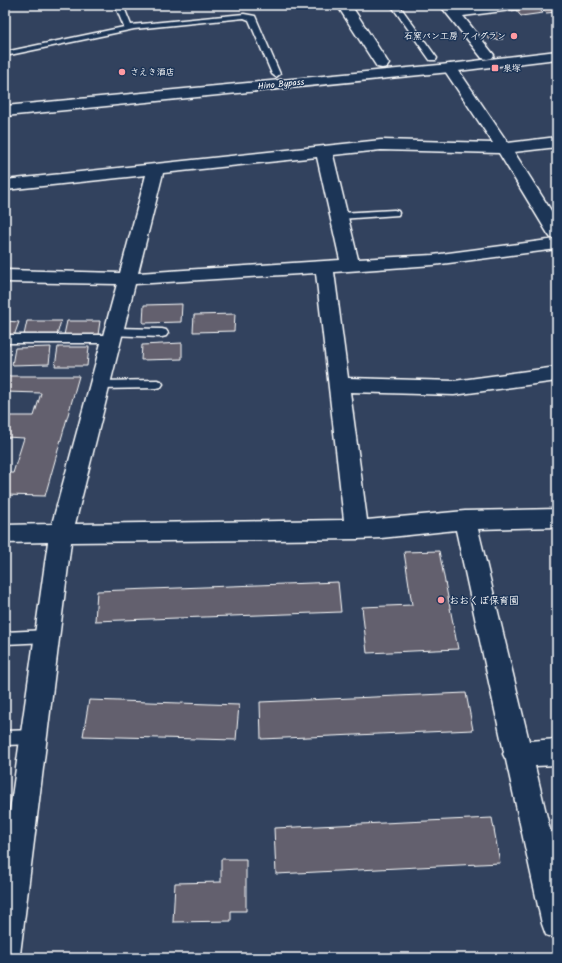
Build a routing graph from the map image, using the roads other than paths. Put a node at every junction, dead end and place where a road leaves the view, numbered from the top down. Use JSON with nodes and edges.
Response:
{"nodes":[{"id":1,"x":120,"y":5,"type":"edge"},
{"id":2,"x":344,"y":5,"type":"edge"},
{"id":3,"x":395,"y":5,"type":"edge"},
{"id":4,"x":518,"y":5,"type":"edge"},
{"id":5,"x":451,"y":9,"type":"edge"},
{"id":6,"x":129,"y":29,"type":"junction"},
{"id":7,"x":557,"y":50,"type":"edge"},
{"id":8,"x":5,"y":54,"type":"edge"},
{"id":9,"x":487,"y":55,"type":"junction"},
{"id":10,"x":557,"y":55,"type":"edge"},
{"id":11,"x":433,"y":58,"type":"junction"},
{"id":12,"x":382,"y":64,"type":"junction"},
{"id":13,"x":450,"y":68,"type":"junction"},
{"id":14,"x":276,"y":74,"type":"junction"},
{"id":15,"x":5,"y":101,"type":"edge"},
{"id":16,"x":5,"y":111,"type":"edge"},
{"id":17,"x":557,"y":142,"type":"edge"},
{"id":18,"x":504,"y":148,"type":"junction"},
{"id":19,"x":324,"y":151,"type":"junction"},
{"id":20,"x":156,"y":168,"type":"junction"},
{"id":21,"x":5,"y":185,"type":"edge"},
{"id":22,"x":394,"y":213,"type":"dead end"},
{"id":23,"x":340,"y":216,"type":"junction"},
{"id":24,"x":557,"y":234,"type":"edge"},
{"id":25,"x":557,"y":244,"type":"edge"},
{"id":26,"x":350,"y":264,"type":"junction"},
{"id":27,"x":324,"y":266,"type":"junction"},
{"id":28,"x":5,"y":276,"type":"edge"},
{"id":29,"x":127,"y":278,"type":"junction"},
{"id":30,"x":162,"y":333,"type":"dead end"},
{"id":31,"x":112,"y":336,"type":"junction"},
{"id":32,"x":5,"y":339,"type":"edge"},
{"id":33,"x":557,"y":374,"type":"edge"},
{"id":34,"x":157,"y":384,"type":"dead end"},
{"id":35,"x":100,"y":385,"type":"junction"},
{"id":36,"x":339,"y":385,"type":"junction"},
{"id":37,"x":557,"y":518,"type":"edge"},
{"id":38,"x":464,"y":520,"type":"junction"},
{"id":39,"x":357,"y":530,"type":"junction"},
{"id":40,"x":5,"y":534,"type":"edge"},
{"id":41,"x":61,"y":534,"type":"junction"},
{"id":42,"x":47,"y":636,"type":"junction"},
{"id":43,"x":5,"y":638,"type":"edge"},
{"id":44,"x":34,"y":737,"type":"junction"},
{"id":45,"x":5,"y":738,"type":"edge"},
{"id":46,"x":557,"y":752,"type":"edge"},
{"id":47,"x":517,"y":754,"type":"junction"},
{"id":48,"x":557,"y":924,"type":"edge"},
{"id":49,"x":5,"y":954,"type":"edge"}],
"edges":[{"from":1,"to":6,"type":"lane"},
{"from":2,"to":12,"type":"main road"},
{"from":3,"to":11,"type":"lane"},
{"from":4,"to":5,"type":"main road"},
{"from":5,"to":9,"type":"main road"},
{"from":6,"to":8,"type":"lane"},
{"from":6,"to":14,"type":"lane"},
{"from":7,"to":9,"type":"main road","name":"Hino Bypass"},
{"from":9,"to":11,"type":"main road","name":"Hino Bypass"},
{"from":10,"to":13,"type":"main road","name":"Hino Bypass"},
{"from":11,"to":12,"type":"main road","name":"Hino Bypass"},
{"from":12,"to":14,"type":"main road","name":"Hino Bypass"},
{"from":13,"to":16,"type":"main road","name":"Hino Bypass"},
{"from":13,"to":18,"type":"main road"},
{"from":14,"to":15,"type":"main road","name":"Hino Bypass"},
{"from":17,"to":18,"type":"main road"},
{"from":18,"to":19,"type":"main road"},
{"from":18,"to":24,"type":"main road"},
{"from":19,"to":20,"type":"main road"},
{"from":19,"to":23,"type":"main road"},
{"from":20,"to":21,"type":"main road"},
{"from":20,"to":29,"type":"main road"},
{"from":22,"to":23,"type":"lane"},
{"from":23,"to":26,"type":"main road"},
{"from":25,"to":26,"type":"main road"},
{"from":26,"to":27,"type":"main road"},
{"from":27,"to":29,"type":"main road"},
{"from":27,"to":36,"type":"main road"},
{"from":28,"to":29,"type":"main road"},
{"from":29,"to":31,"type":"main road"},
{"from":30,"to":31,"type":"lane"},
{"from":31,"to":32,"type":"lane"},
{"from":31,"to":35,"type":"main road"},
{"from":33,"to":36,"type":"main road"},
{"from":34,"to":35,"type":"lane"},
{"from":35,"to":41,"type":"main road"},
{"from":36,"to":39,"type":"main road"},
{"from":37,"to":38,"type":"main road"},
{"from":38,"to":39,"type":"main road"},
{"from":38,"to":47,"type":"main road"},
{"from":39,"to":41,"type":"main road"},
{"from":40,"to":41,"type":"main road"},
{"from":41,"to":42,"type":"main road"},
{"from":42,"to":43,"type":"lane"},
{"from":42,"to":44,"type":"main road"},
{"from":44,"to":45,"type":"lane"},
{"from":44,"to":49,"type":"main road"},
{"from":46,"to":47,"type":"main road"},
{"from":47,"to":48,"type":"main road"}]}
